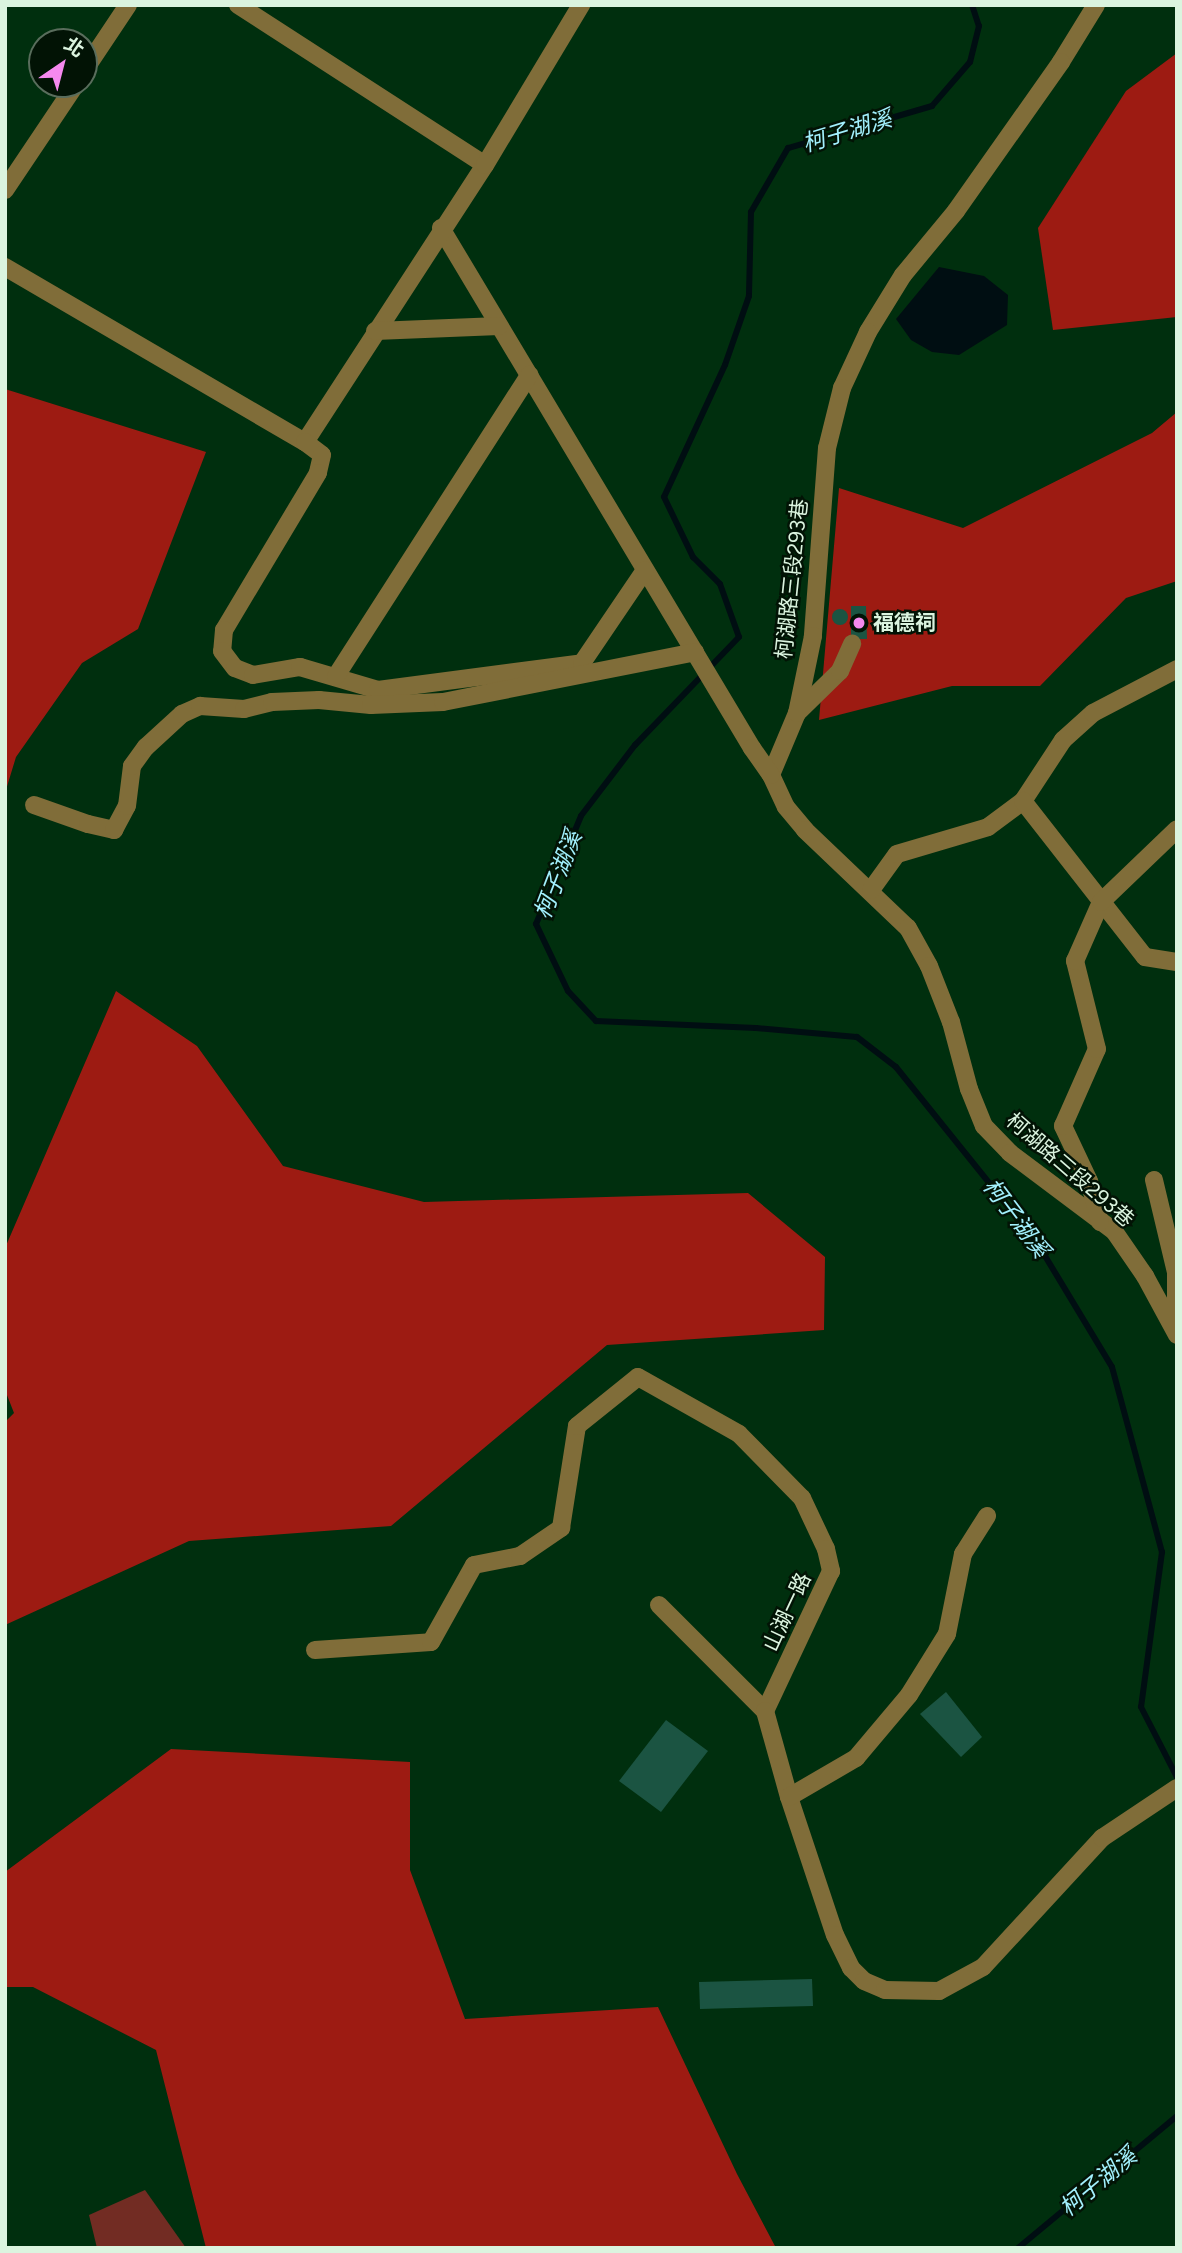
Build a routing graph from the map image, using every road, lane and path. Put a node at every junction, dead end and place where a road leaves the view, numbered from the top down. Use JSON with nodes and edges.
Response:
{"nodes":[{"id":1,"x":128,"y":5,"type":"edge"},
{"id":2,"x":238,"y":5,"type":"edge"},
{"id":3,"x":581,"y":5,"type":"edge"},
{"id":4,"x":1096,"y":5,"type":"edge"},
{"id":5,"x":98,"y":50,"type":"edge"},
{"id":6,"x":67,"y":98,"type":"edge"},
{"id":7,"x":485,"y":165,"type":"junction"},
{"id":8,"x":5,"y":190,"type":"edge"},
{"id":9,"x":441,"y":228,"type":"junction"},
{"id":10,"x":5,"y":267,"type":"edge"},
{"id":11,"x":499,"y":326,"type":"junction"},
{"id":12,"x":375,"y":331,"type":"junction"},
{"id":13,"x":529,"y":375,"type":"junction"},
{"id":14,"x":305,"y":442,"type":"junction"},
{"id":15,"x":645,"y":570,"type":"junction"},
{"id":16,"x":852,"y":644,"type":"dead end"},
{"id":17,"x":695,"y":652,"type":"junction"},
{"id":18,"x":1177,"y":669,"type":"edge"},
{"id":19,"x":336,"y":676,"type":"junction"},
{"id":20,"x":797,"y":713,"type":"junction"},
{"id":21,"x":771,"y":775,"type":"junction"},
{"id":22,"x":1023,"y":801,"type":"junction"},
{"id":23,"x":34,"y":805,"type":"dead end"},
{"id":24,"x":1177,"y":829,"type":"edge"},
{"id":25,"x":871,"y":890,"type":"junction"},
{"id":26,"x":1101,"y":902,"type":"junction"},
{"id":27,"x":1177,"y":962,"type":"edge"},
{"id":28,"x":1154,"y":1180,"type":"dead end"},
{"id":29,"x":1100,"y":1222,"type":"junction"},
{"id":30,"x":1177,"y":1335,"type":"edge"},
{"id":31,"x":987,"y":1516,"type":"dead end"},
{"id":32,"x":659,"y":1605,"type":"dead end"},
{"id":33,"x":315,"y":1650,"type":"dead end"},
{"id":34,"x":765,"y":1711,"type":"junction"},
{"id":35,"x":1173,"y":1791,"type":"edge"},
{"id":36,"x":789,"y":1797,"type":"junction"}],
"edges":[{"from":1,"to":5,"type":"street"},
{"from":2,"to":7,"type":"street"},
{"from":3,"to":7,"type":"street"},
{"from":4,"to":20,"type":"street","name":"柯湖路三段293巷"},
{"from":6,"to":8,"type":"street"},
{"from":7,"to":9,"type":"street"},
{"from":9,"to":11,"type":"street"},
{"from":9,"to":12,"type":"street"},
{"from":10,"to":14,"type":"street"},
{"from":11,"to":12,"type":"street"},
{"from":11,"to":13,"type":"street"},
{"from":12,"to":14,"type":"street"},
{"from":13,"to":15,"type":"street"},
{"from":13,"to":19,"type":"street"},
{"from":14,"to":19,"type":"street"},
{"from":15,"to":17,"type":"street"},
{"from":15,"to":19,"type":"street"},
{"from":16,"to":20,"type":"street"},
{"from":17,"to":21,"type":"street"},
{"from":17,"to":23,"type":"street"},
{"from":18,"to":22,"type":"street"},
{"from":20,"to":21,"type":"street","name":"柯湖路三段293巷"},
{"from":21,"to":25,"type":"street","name":"柯湖路三段293巷"},
{"from":22,"to":25,"type":"street"},
{"from":22,"to":26,"type":"street"},
{"from":24,"to":26,"type":"street"},
{"from":25,"to":29,"type":"street","name":"柯湖路三段293巷"},
{"from":26,"to":27,"type":"street"},
{"from":26,"to":29,"type":"street"},
{"from":28,"to":30,"type":"street"},
{"from":29,"to":30,"type":"street","name":"柯湖路三段293巷"},
{"from":31,"to":36,"type":"street"},
{"from":32,"to":34,"type":"street"},
{"from":33,"to":34,"type":"street","name":"山湖一路"},
{"from":34,"to":36,"type":"street"},
{"from":35,"to":36,"type":"street"}]}
